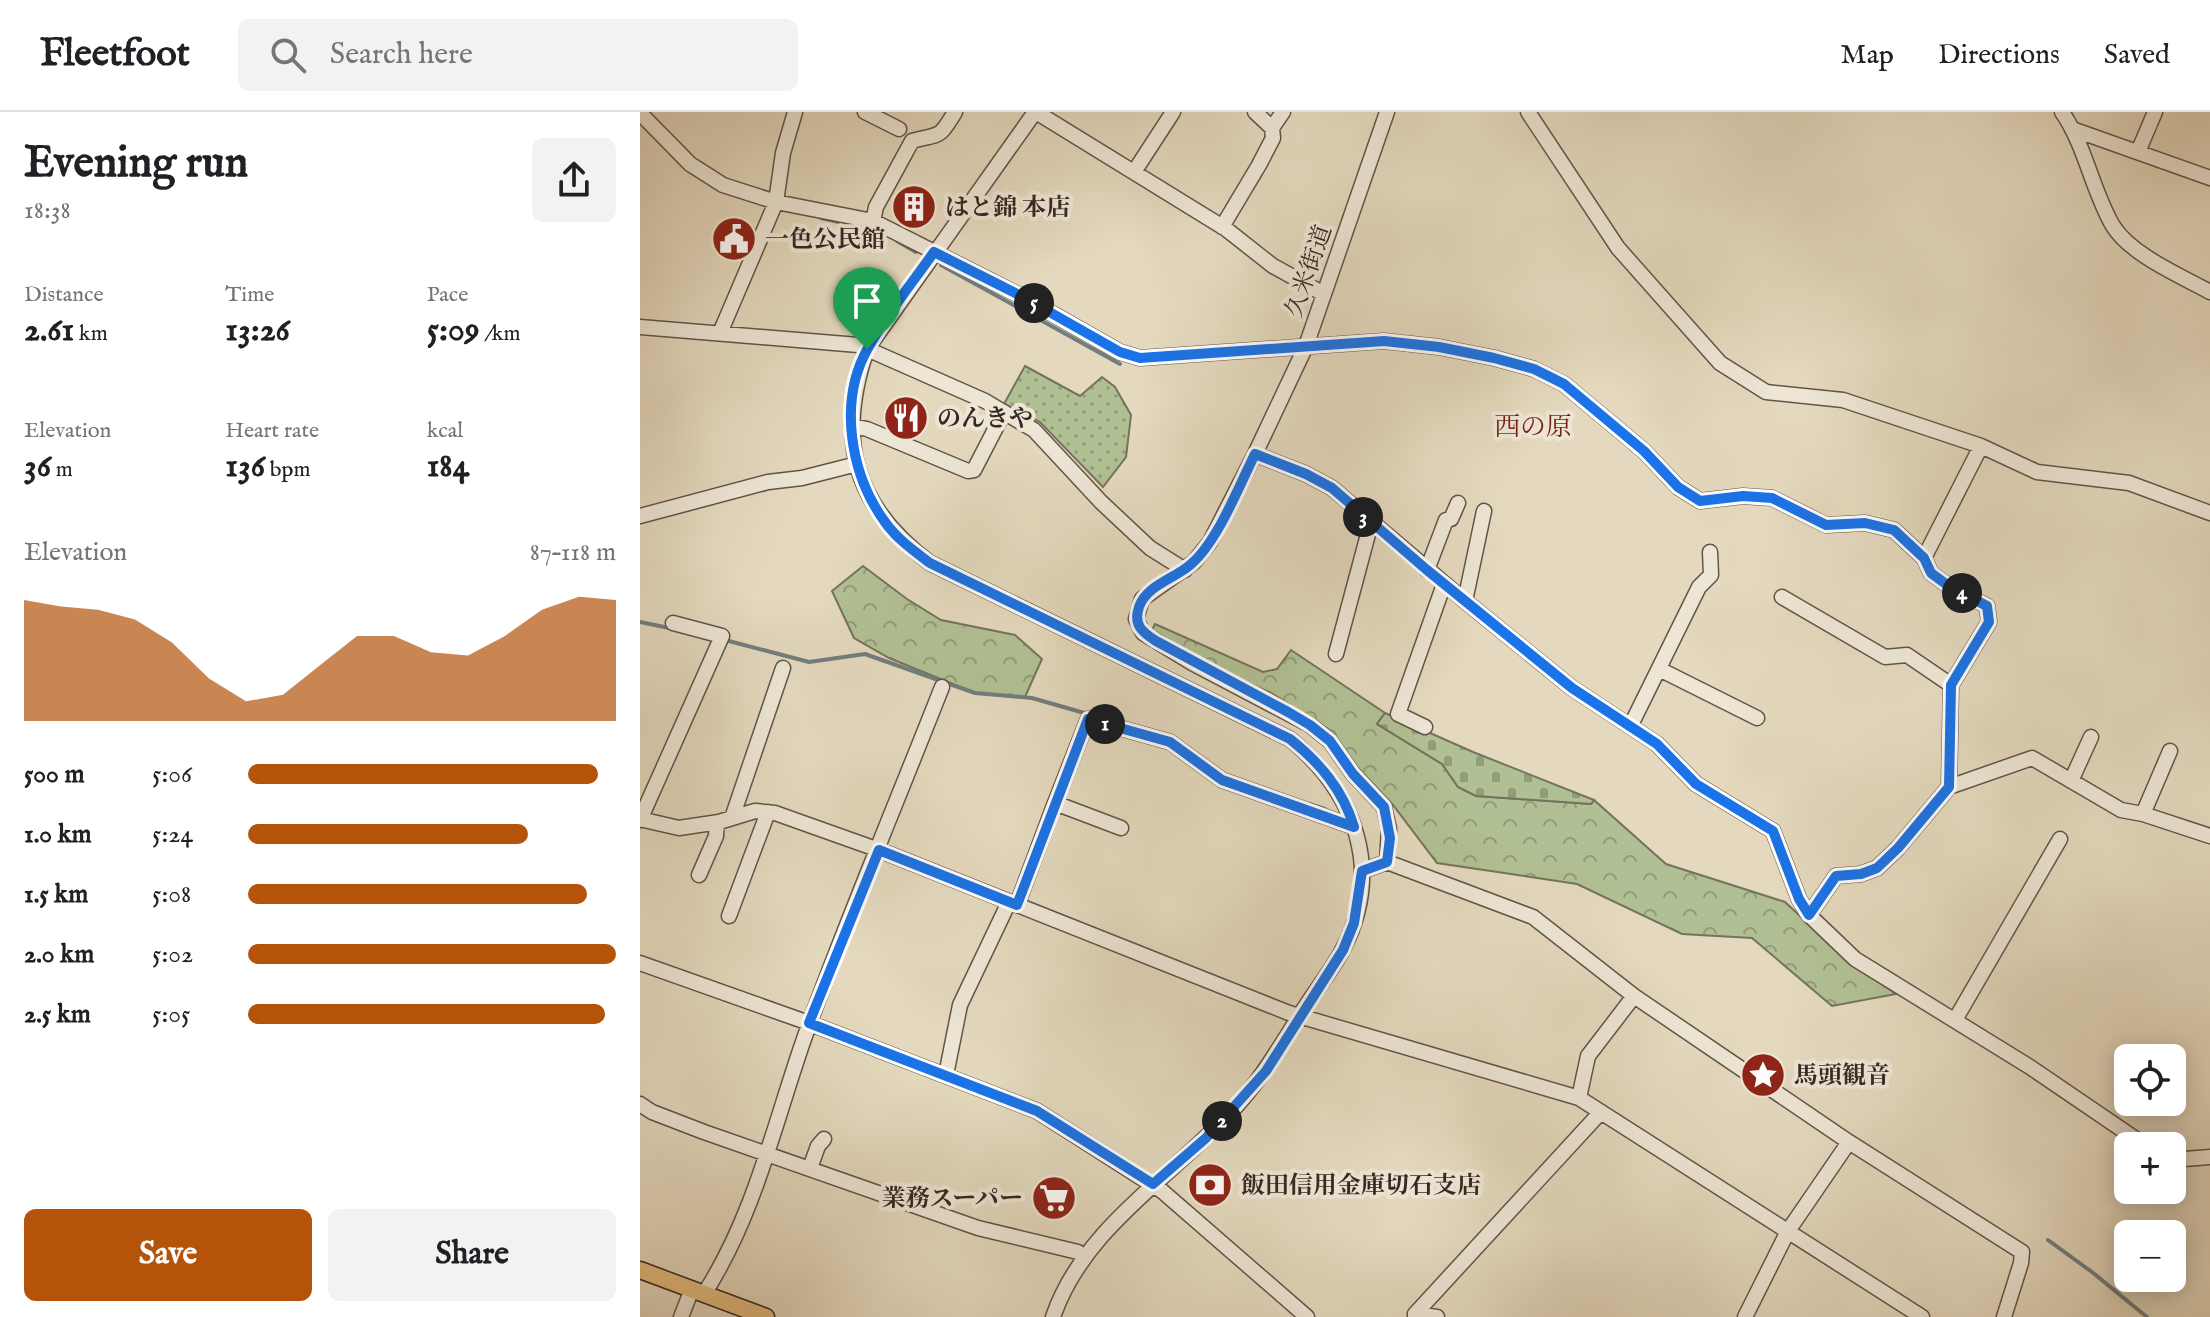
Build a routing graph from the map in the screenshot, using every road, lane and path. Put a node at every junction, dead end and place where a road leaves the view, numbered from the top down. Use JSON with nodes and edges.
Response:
{"nodes":[{"id":1,"x":795,"y":112,"type":"edge"},
{"id":2,"x":865,"y":112,"type":"edge"},
{"id":3,"x":955,"y":112,"type":"edge"},
{"id":4,"x":1036,"y":112,"type":"edge"},
{"id":5,"x":1173,"y":112,"type":"edge"},
{"id":6,"x":1255,"y":112,"type":"edge"},
{"id":7,"x":1283,"y":112,"type":"edge"},
{"id":8,"x":1387,"y":112,"type":"edge"},
{"id":9,"x":1528,"y":112,"type":"edge"},
{"id":10,"x":2062,"y":112,"type":"edge"},
{"id":11,"x":2155,"y":112,"type":"edge"},
{"id":12,"x":640,"y":113,"type":"edge"},
{"id":13,"x":1272,"y":128,"type":"junction"},
{"id":14,"x":899,"y":129,"type":"dead end"},
{"id":15,"x":2075,"y":130,"type":"junction"},
{"id":16,"x":2138,"y":152,"type":"junction"},
{"id":17,"x":1134,"y":172,"type":"junction"},
{"id":18,"x":2210,"y":178,"type":"edge"},
{"id":19,"x":776,"y":202,"type":"junction"},
{"id":20,"x":873,"y":221,"type":"junction"},
{"id":21,"x":1222,"y":227,"type":"junction"},
{"id":22,"x":934,"y":252,"type":"junction"},
{"id":23,"x":2210,"y":292,"type":"edge"},
{"id":24,"x":1322,"y":293,"type":"junction"},
{"id":25,"x":640,"y":327,"type":"edge"},
{"id":26,"x":720,"y":333,"type":"junction"},
{"id":27,"x":1306,"y":346,"type":"junction"},
{"id":28,"x":867,"y":349,"type":"junction"},
{"id":29,"x":1004,"y":412,"type":"junction"},
{"id":30,"x":852,"y":426,"type":"junction"},
{"id":31,"x":1981,"y":446,"type":"junction"},
{"id":32,"x":1255,"y":454,"type":"junction"},
{"id":33,"x":857,"y":464,"type":"junction"},
{"id":34,"x":1458,"y":503,"type":"dead end"},
{"id":35,"x":1484,"y":511,"type":"dead end"},
{"id":36,"x":2210,"y":513,"type":"edge"},
{"id":37,"x":640,"y":516,"type":"edge"},
{"id":38,"x":1371,"y":523,"type":"junction"},
{"id":39,"x":1710,"y":552,"type":"dead end"},
{"id":40,"x":1924,"y":558,"type":"junction"},
{"id":41,"x":1185,"y":570,"type":"junction"},
{"id":42,"x":1427,"y":570,"type":"junction"},
{"id":43,"x":1444,"y":584,"type":"junction"},
{"id":44,"x":1782,"y":597,"type":"dead end"},
{"id":45,"x":1465,"y":601,"type":"junction"},
{"id":46,"x":673,"y":623,"type":"dead end"},
{"id":47,"x":1336,"y":654,"type":"dead end"},
{"id":48,"x":783,"y":668,"type":"dead end"},
{"id":49,"x":1659,"y":669,"type":"junction"},
{"id":50,"x":1951,"y":685,"type":"junction"},
{"id":51,"x":942,"y":687,"type":"dead end"},
{"id":52,"x":1757,"y":718,"type":"dead end"},
{"id":53,"x":1631,"y":725,"type":"junction"},
{"id":54,"x":1425,"y":727,"type":"dead end"},
{"id":55,"x":2091,"y":737,"type":"dead end"},
{"id":56,"x":2170,"y":751,"type":"dead end"},
{"id":57,"x":2071,"y":781,"type":"junction"},
{"id":58,"x":1949,"y":787,"type":"junction"},
{"id":59,"x":1055,"y":803,"type":"junction"},
{"id":60,"x":768,"y":812,"type":"junction"},
{"id":61,"x":2143,"y":814,"type":"junction"},
{"id":62,"x":640,"y":820,"type":"edge"},
{"id":63,"x":724,"y":820,"type":"junction"},
{"id":64,"x":1354,"y":827,"type":"junction"},
{"id":65,"x":1121,"y":828,"type":"dead end"},
{"id":66,"x":2210,"y":836,"type":"edge"},
{"id":67,"x":2060,"y":839,"type":"dead end"},
{"id":68,"x":879,"y":850,"type":"junction"},
{"id":69,"x":1387,"y":862,"type":"junction"},
{"id":70,"x":1362,"y":871,"type":"junction"},
{"id":71,"x":699,"y":875,"type":"dead end"},
{"id":72,"x":1013,"y":904,"type":"junction"},
{"id":73,"x":1809,"y":915,"type":"junction"},
{"id":74,"x":729,"y":916,"type":"dead end"},
{"id":75,"x":640,"y":963,"type":"edge"},
{"id":76,"x":1634,"y":996,"type":"junction"},
{"id":77,"x":1300,"y":1015,"type":"junction"},
{"id":78,"x":1955,"y":1020,"type":"junction"},
{"id":79,"x":809,"y":1023,"type":"junction"},
{"id":80,"x":946,"y":1075,"type":"junction"},
{"id":81,"x":1579,"y":1098,"type":"junction"},
{"id":82,"x":640,"y":1104,"type":"edge"},
{"id":83,"x":1600,"y":1113,"type":"junction"},
{"id":84,"x":2125,"y":1132,"type":"edge"},
{"id":85,"x":824,"y":1139,"type":"dead end"},
{"id":86,"x":1849,"y":1142,"type":"junction"},
{"id":87,"x":768,"y":1152,"type":"junction"},
{"id":88,"x":2210,"y":1157,"type":"edge"},
{"id":89,"x":2186,"y":1159,"type":"edge"},
{"id":90,"x":810,"y":1168,"type":"junction"},
{"id":91,"x":1153,"y":1184,"type":"junction"},
{"id":92,"x":1788,"y":1231,"type":"junction"},
{"id":93,"x":1078,"y":1252,"type":"dead end"},
{"id":94,"x":640,"y":1270,"type":"edge"},
{"id":95,"x":698,"y":1292,"type":"junction"},
{"id":96,"x":1415,"y":1315,"type":"edge"},
{"id":97,"x":681,"y":1317,"type":"edge"},
{"id":98,"x":766,"y":1317,"type":"edge"},
{"id":99,"x":1053,"y":1317,"type":"edge"},
{"id":100,"x":1307,"y":1317,"type":"edge"},
{"id":101,"x":1437,"y":1317,"type":"edge"},
{"id":102,"x":1745,"y":1317,"type":"edge"},
{"id":103,"x":1922,"y":1317,"type":"edge"},
{"id":104,"x":2004,"y":1317,"type":"edge"}],
"edges":[{"from":1,"to":19,"type":"street"},
{"from":2,"to":14,"type":"street"},
{"from":3,"to":20,"type":"street"},
{"from":4,"to":17,"type":"street"},
{"from":4,"to":22,"type":"street"},
{"from":5,"to":17,"type":"street"},
{"from":6,"to":13,"type":"street"},
{"from":7,"to":13,"type":"street"},
{"from":8,"to":24,"type":"street","name":"久米街道"},
{"from":9,"to":31,"type":"street"},
{"from":10,"to":15,"type":"street"},
{"from":11,"to":16,"type":"street"},
{"from":12,"to":19,"type":"street"},
{"from":13,"to":21,"type":"street"},
{"from":15,"to":16,"type":"street"},
{"from":15,"to":23,"type":"street"},
{"from":16,"to":18,"type":"street"},
{"from":17,"to":21,"type":"street"},
{"from":19,"to":20,"type":"street"},
{"from":19,"to":26,"type":"street"},
{"from":20,"to":22,"type":"street"},
{"from":21,"to":24,"type":"street"},
{"from":22,"to":27,"type":"street"},
{"from":22,"to":28,"type":"street"},
{"from":24,"to":27,"type":"street","name":"久米街道"},
{"from":25,"to":26,"type":"street"},
{"from":26,"to":28,"type":"street"},
{"from":27,"to":32,"type":"street","name":"久米街道"},
{"from":27,"to":40,"type":"street"},
{"from":28,"to":29,"type":"street"},
{"from":28,"to":30,"type":"street"},
{"from":29,"to":30,"type":"street"},
{"from":29,"to":41,"type":"street"},
{"from":30,"to":33,"type":"street"},
{"from":31,"to":36,"type":"street"},
{"from":31,"to":40,"type":"street"},
{"from":32,"to":38,"type":"street"},
{"from":32,"to":41,"type":"street","name":"久米街道"},
{"from":33,"to":37,"type":"street"},
{"from":33,"to":64,"type":"street"},
{"from":34,"to":42,"type":"street"},
{"from":35,"to":45,"type":"street"},
{"from":38,"to":42,"type":"street"},
{"from":38,"to":47,"type":"street"},
{"from":39,"to":49,"type":"street"},
{"from":40,"to":50,"type":"street"},
{"from":41,"to":69,"type":"street","name":"久米街道"},
{"from":42,"to":43,"type":"street"},
{"from":43,"to":45,"type":"street"},
{"from":43,"to":54,"type":"street"},
{"from":44,"to":50,"type":"street"},
{"from":45,"to":53,"type":"street"},
{"from":46,"to":62,"type":"street"},
{"from":48,"to":63,"type":"street"},
{"from":49,"to":52,"type":"street"},
{"from":49,"to":53,"type":"street"},
{"from":50,"to":58,"type":"street"},
{"from":51,"to":68,"type":"street"},
{"from":53,"to":73,"type":"street"},
{"from":55,"to":57,"type":"street"},
{"from":56,"to":61,"type":"street"},
{"from":57,"to":58,"type":"street"},
{"from":57,"to":61,"type":"street"},
{"from":58,"to":73,"type":"street"},
{"from":59,"to":64,"type":"street"},
{"from":59,"to":65,"type":"street"},
{"from":59,"to":72,"type":"street"},
{"from":60,"to":63,"type":"street"},
{"from":60,"to":68,"type":"street"},
{"from":60,"to":74,"type":"street"},
{"from":61,"to":66,"type":"street"},
{"from":62,"to":63,"type":"street"},
{"from":63,"to":71,"type":"street"},
{"from":64,"to":70,"type":"street"},
{"from":67,"to":78,"type":"street"},
{"from":68,"to":72,"type":"street"},
{"from":68,"to":79,"type":"street"},
{"from":69,"to":70,"type":"street"},
{"from":69,"to":76,"type":"street"},
{"from":70,"to":77,"type":"street"},
{"from":72,"to":77,"type":"street"},
{"from":72,"to":80,"type":"street"},
{"from":73,"to":78,"type":"street"},
{"from":75,"to":79,"type":"street"},
{"from":76,"to":81,"type":"street"},
{"from":76,"to":86,"type":"street"},
{"from":77,"to":81,"type":"street"},
{"from":77,"to":91,"type":"street"},
{"from":78,"to":84,"type":"street"},
{"from":79,"to":80,"type":"street"},
{"from":79,"to":87,"type":"street"},
{"from":80,"to":91,"type":"street"},
{"from":81,"to":83,"type":"street"},
{"from":82,"to":87,"type":"street"},
{"from":83,"to":92,"type":"street"},
{"from":83,"to":96,"type":"street"},
{"from":85,"to":90,"type":"street"},
{"from":86,"to":92,"type":"street"},
{"from":86,"to":104,"type":"street"},
{"from":87,"to":90,"type":"street"},
{"from":87,"to":95,"type":"street"},
{"from":88,"to":89,"type":"street"},
{"from":90,"to":93,"type":"street"},
{"from":91,"to":99,"type":"street"},
{"from":91,"to":100,"type":"street"},
{"from":92,"to":102,"type":"street"},
{"from":92,"to":103,"type":"street"},
{"from":94,"to":95,"type":"main road"},
{"from":95,"to":97,"type":"street"},
{"from":95,"to":98,"type":"main road"},
{"from":96,"to":101,"type":"street"}]}
